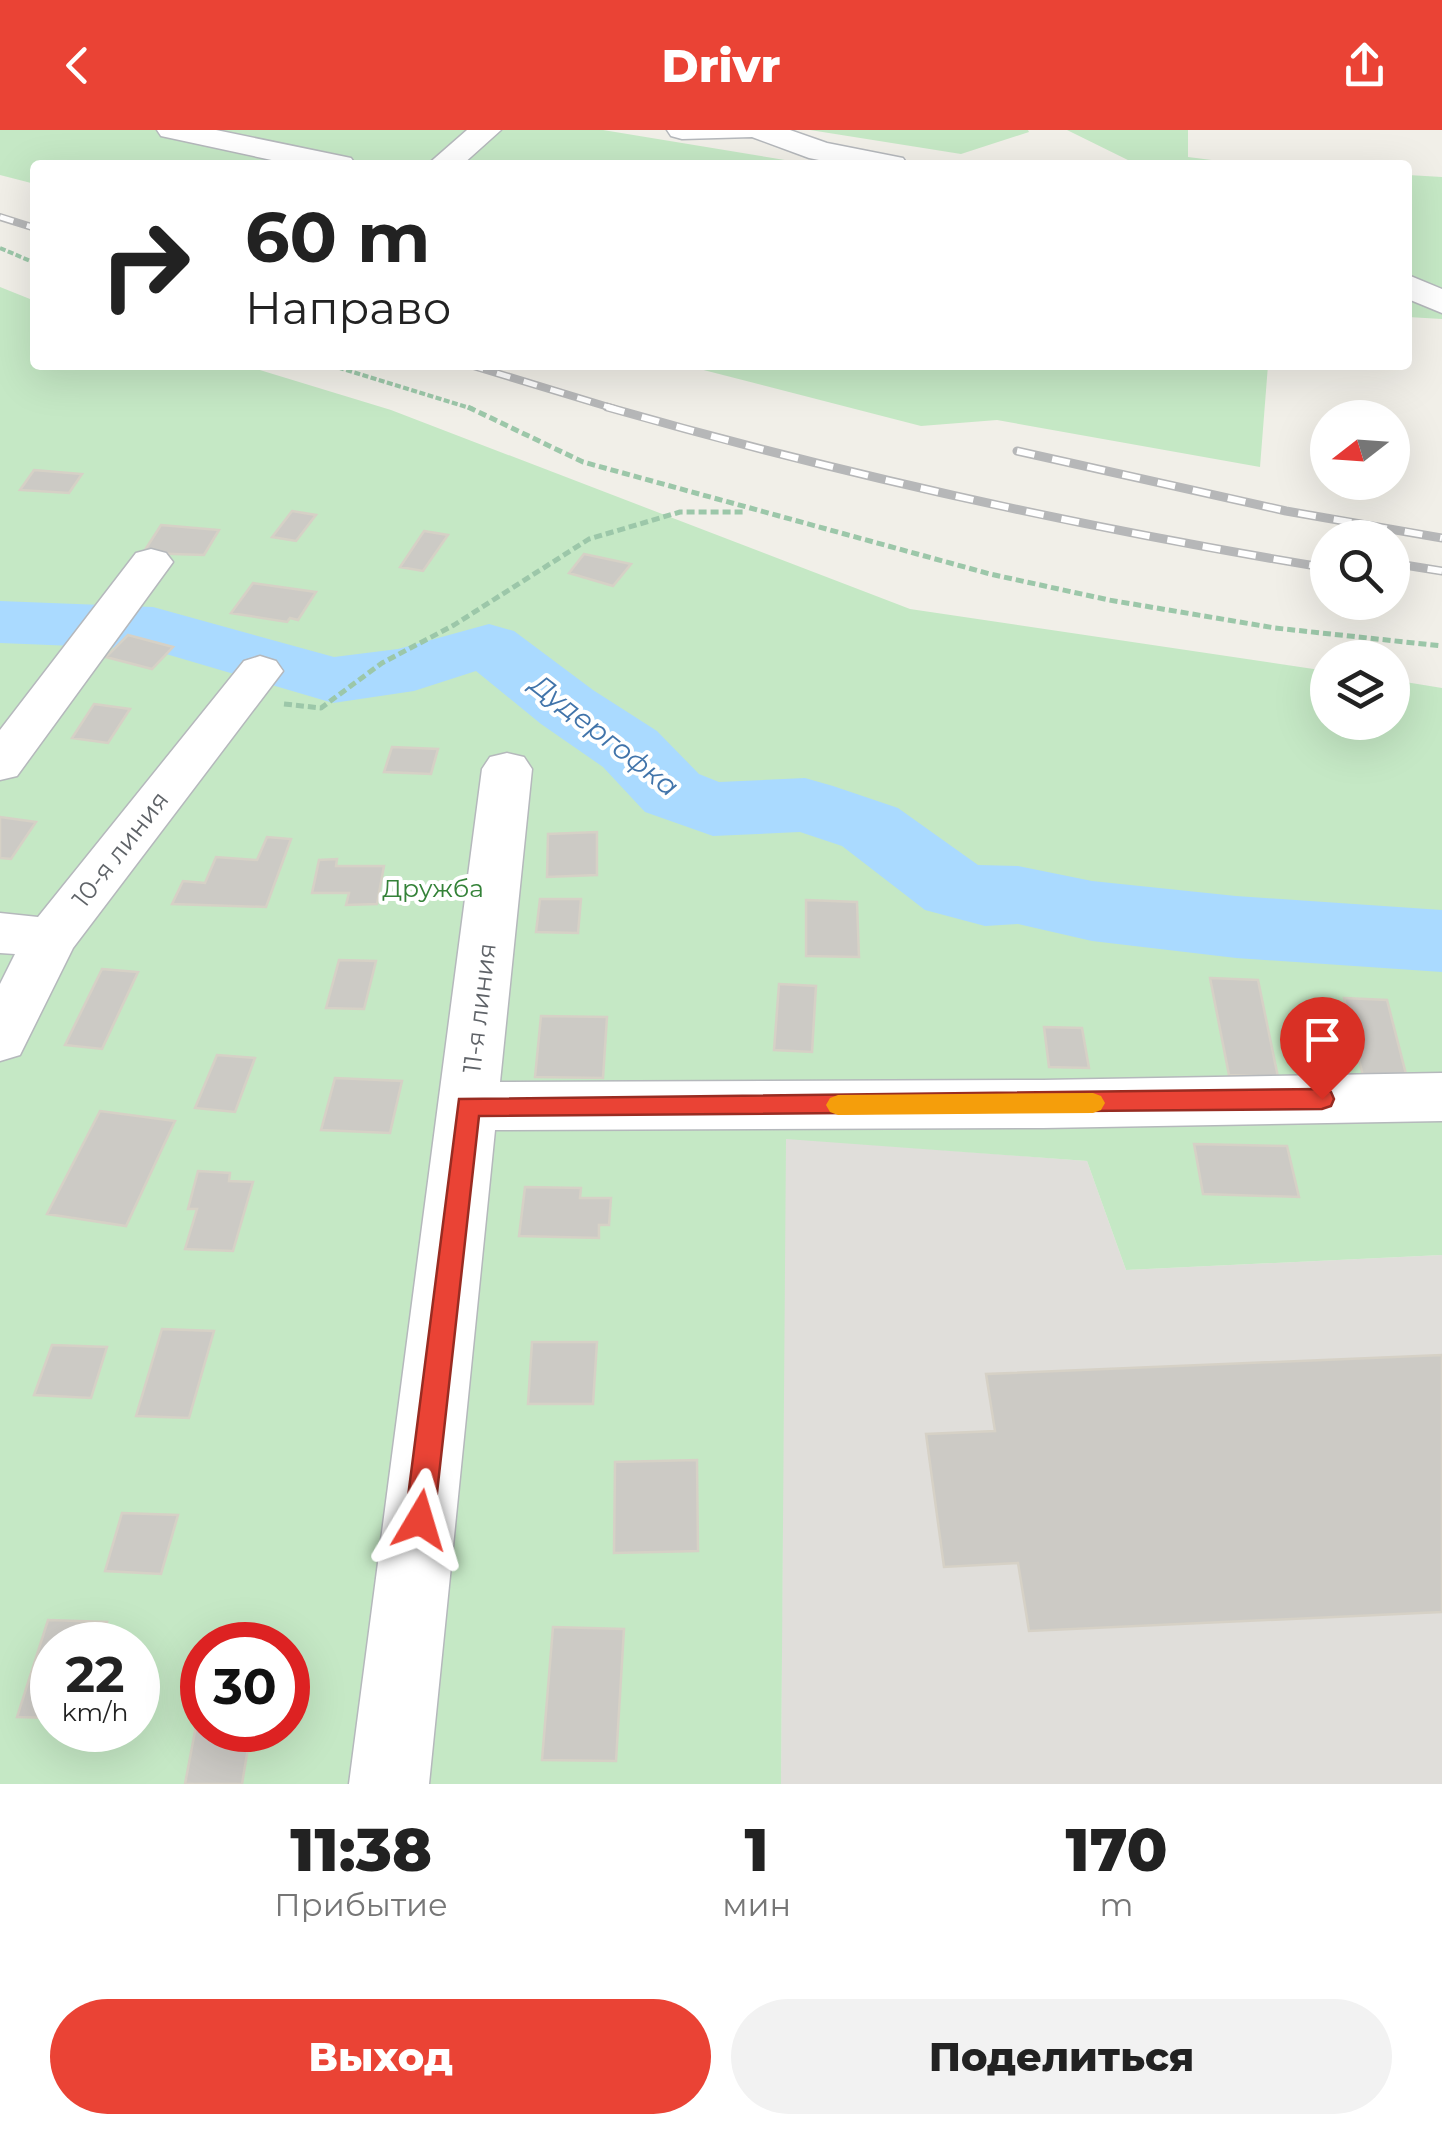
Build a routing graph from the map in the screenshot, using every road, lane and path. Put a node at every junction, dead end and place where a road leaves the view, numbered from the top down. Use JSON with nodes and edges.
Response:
{"nodes":[{"id":1,"x":172,"y":130,"type":"edge"},
{"id":2,"x":486,"y":130,"type":"edge"},
{"id":3,"x":682,"y":130,"type":"edge"},
{"id":4,"x":743,"y":130,"type":"edge"},
{"id":5,"x":761,"y":130,"type":"edge"},
{"id":6,"x":316,"y":160,"type":"edge"},
{"id":7,"x":449,"y":160,"type":"edge"},
{"id":8,"x":866,"y":160,"type":"edge"},
{"id":9,"x":0,"y":248,"type":"edge"},
{"id":10,"x":30,"y":261,"type":"edge"},
{"id":11,"x":1412,"y":288,"type":"edge"},
{"id":12,"x":1442,"y":302,"type":"edge"},
{"id":13,"x":347,"y":370,"type":"edge"},
{"id":14,"x":756,"y":512,"type":"junction"},
{"id":15,"x":152,"y":562,"type":"dead end"},
{"id":16,"x":1442,"y":646,"type":"edge"},
{"id":17,"x":260,"y":671,"type":"dead end"},
{"id":18,"x":321,"y":708,"type":"dead end"},
{"id":19,"x":0,"y":764,"type":"edge"},
{"id":20,"x":507,"y":769,"type":"dead end"},
{"id":21,"x":26,"y":936,"type":"edge"},
{"id":22,"x":0,"y":1040,"type":"edge"},
{"id":23,"x":1442,"y":1096,"type":"edge"},
{"id":24,"x":468,"y":1106,"type":"junction"},
{"id":25,"x":389,"y":1784,"type":"edge"}],
"edges":[{"from":1,"to":6,"type":"street"},
{"from":2,"to":7,"type":"street"},
{"from":3,"to":4,"type":"street"},
{"from":5,"to":8,"type":"street"},
{"from":9,"to":10,"type":"path"},
{"from":11,"to":12,"type":"street"},
{"from":13,"to":14,"type":"path"},
{"from":14,"to":16,"type":"path"},
{"from":14,"to":18,"type":"path"},
{"from":15,"to":19,"type":"street"},
{"from":17,"to":21,"type":"street","name":"10-я линия"},
{"from":20,"to":24,"type":"street","name":"11-я линия"},
{"from":21,"to":22,"type":"street","name":"10-я линия"},
{"from":23,"to":24,"type":"street"},
{"from":24,"to":25,"type":"street","name":"11-я линия"}]}
